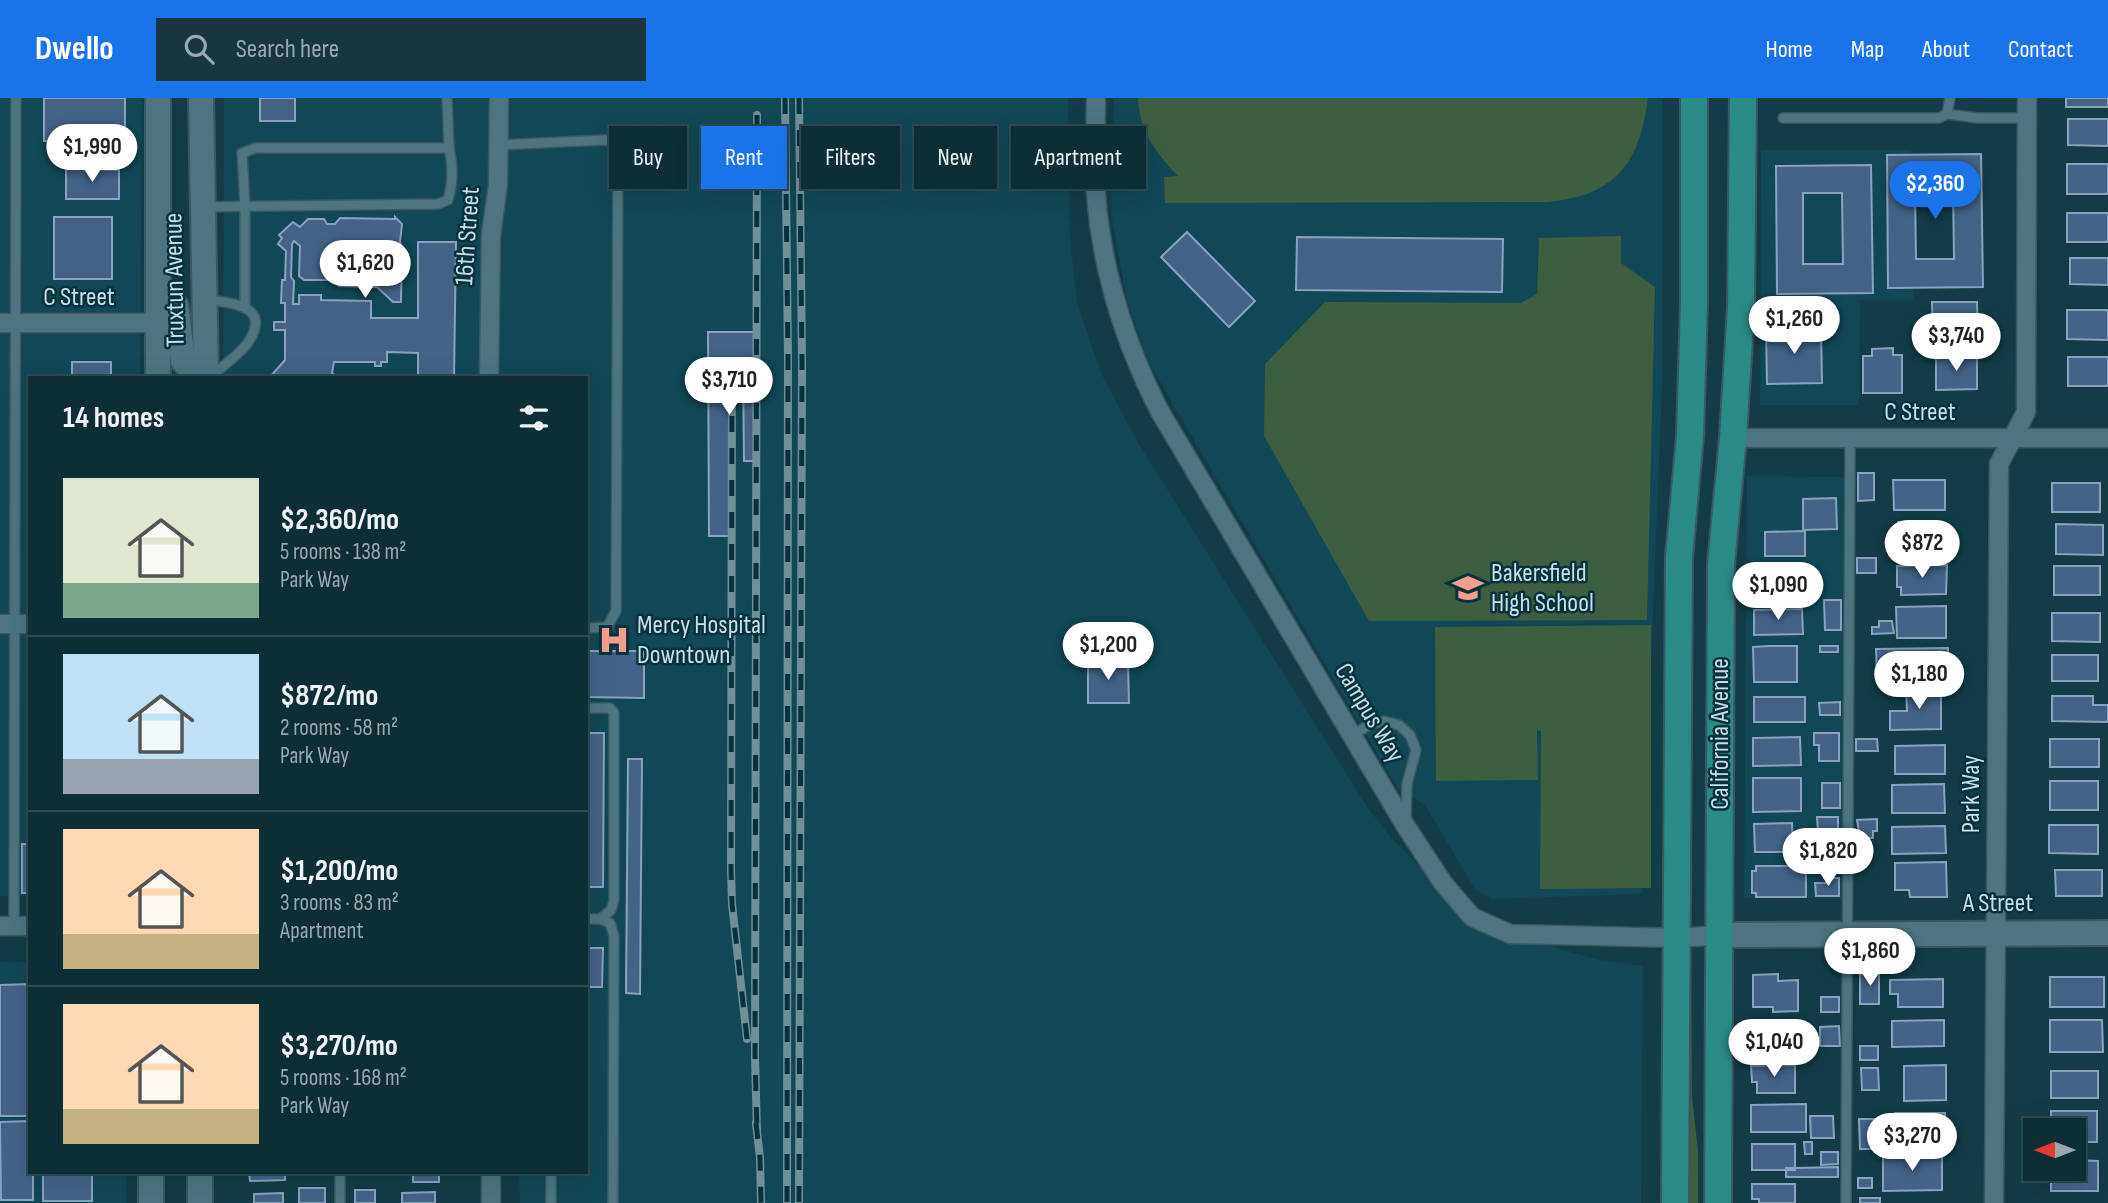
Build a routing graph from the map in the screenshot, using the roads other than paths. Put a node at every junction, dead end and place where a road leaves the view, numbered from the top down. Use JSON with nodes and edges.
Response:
{"nodes":[{"id":1,"x":16,"y":98,"type":"edge"},
{"id":2,"x":158,"y":98,"type":"edge"},
{"id":3,"x":201,"y":98,"type":"edge"},
{"id":4,"x":447,"y":98,"type":"edge"},
{"id":5,"x":499,"y":98,"type":"edge"},
{"id":6,"x":1096,"y":98,"type":"edge"},
{"id":7,"x":1694,"y":98,"type":"edge"},
{"id":8,"x":1743,"y":98,"type":"edge"},
{"id":9,"x":1950,"y":98,"type":"edge"},
{"id":10,"x":2027,"y":98,"type":"edge"},
{"id":11,"x":1947,"y":114,"type":"junction"},
{"id":12,"x":1783,"y":118,"type":"dead end"},
{"id":13,"x":2027,"y":118,"type":"junction"},
{"id":14,"x":499,"y":145,"type":"junction"},
{"id":15,"x":449,"y":148,"type":"junction"},
{"id":16,"x":245,"y":206,"type":"junction"},
{"id":17,"x":203,"y":207,"type":"junction"},
{"id":18,"x":159,"y":287,"type":"junction"},
{"id":19,"x":206,"y":300,"type":"junction"},
{"id":20,"x":245,"y":307,"type":"junction"},
{"id":21,"x":8,"y":323,"type":"edge"},
{"id":22,"x":159,"y":323,"type":"junction"},
{"id":23,"x":158,"y":376,"type":"edge"},
{"id":24,"x":203,"y":376,"type":"edge"},
{"id":25,"x":206,"y":376,"type":"edge"},
{"id":26,"x":208,"y":376,"type":"edge"},
{"id":27,"x":489,"y":376,"type":"edge"},
{"id":28,"x":1733,"y":438,"type":"junction"},
{"id":29,"x":1850,"y":438,"type":"junction"},
{"id":30,"x":2108,"y":438,"type":"edge"},
{"id":31,"x":2012,"y":439,"type":"junction"},
{"id":32,"x":15,"y":624,"type":"edge"},
{"id":33,"x":588,"y":628,"type":"edge"},
{"id":34,"x":588,"y":708,"type":"edge"},
{"id":35,"x":1352,"y":736,"type":"junction"},
{"id":36,"x":1405,"y":825,"type":"junction"},
{"id":37,"x":588,"y":919,"type":"edge"},
{"id":38,"x":600,"y":919,"type":"junction"},
{"id":39,"x":15,"y":926,"type":"edge"},
{"id":40,"x":1996,"y":932,"type":"junction"},
{"id":41,"x":2108,"y":933,"type":"edge"},
{"id":42,"x":1848,"y":934,"type":"junction"},
{"id":43,"x":1720,"y":935,"type":"junction"},
{"id":44,"x":1678,"y":937,"type":"junction"},
{"id":45,"x":151,"y":1174,"type":"edge"},
{"id":46,"x":200,"y":1174,"type":"edge"},
{"id":47,"x":340,"y":1174,"type":"edge"},
{"id":48,"x":491,"y":1174,"type":"edge"},
{"id":49,"x":551,"y":1174,"type":"edge"},
{"id":50,"x":151,"y":1203,"type":"edge"},
{"id":51,"x":200,"y":1203,"type":"edge"},
{"id":52,"x":340,"y":1203,"type":"edge"},
{"id":53,"x":491,"y":1203,"type":"edge"},
{"id":54,"x":551,"y":1203,"type":"edge"},
{"id":55,"x":612,"y":1203,"type":"edge"},
{"id":56,"x":1675,"y":1203,"type":"edge"},
{"id":57,"x":1718,"y":1203,"type":"edge"},
{"id":58,"x":1846,"y":1203,"type":"edge"},
{"id":59,"x":1994,"y":1203,"type":"edge"}],
"edges":[{"from":1,"to":21,"type":"lane"},
{"from":2,"to":18,"type":"main road","name":"Truxtun Avenue"},
{"from":3,"to":17,"type":"main road","name":"Truxtun Avenue"},
{"from":4,"to":15,"type":"lane"},
{"from":5,"to":14,"type":"street","name":"16th Street"},
{"from":6,"to":35,"type":"street","name":"Campus Way"},
{"from":7,"to":44,"type":"main road","name":"California Avenue"},
{"from":8,"to":28,"type":"main road","name":"California Avenue"},
{"from":9,"to":11,"type":"lane"},
{"from":10,"to":13,"type":"street","name":"Park Way"},
{"from":11,"to":12,"type":"lane"},
{"from":11,"to":13,"type":"lane"},
{"from":13,"to":31,"type":"street","name":"Park Way"},
{"from":14,"to":27,"type":"street","name":"16th Street"},
{"from":14,"to":33,"type":"lane"},
{"from":15,"to":16,"type":"lane"},
{"from":15,"to":16,"type":"lane"},
{"from":16,"to":17,"type":"lane"},
{"from":16,"to":20,"type":"lane"},
{"from":17,"to":19,"type":"main road","name":"Truxtun Avenue"},
{"from":18,"to":22,"type":"main road","name":"Truxtun Avenue"},
{"from":18,"to":24,"type":"main road"},
{"from":19,"to":20,"type":"lane"},
{"from":19,"to":25,"type":"main road","name":"Truxtun Avenue"},
{"from":20,"to":26,"type":"lane"},
{"from":21,"to":22,"type":"street","name":"C Street"},
{"from":21,"to":32,"type":"lane"},
{"from":22,"to":23,"type":"main road","name":"Truxtun Avenue"},
{"from":28,"to":29,"type":"street","name":"C Street"},
{"from":28,"to":43,"type":"main road","name":"California Avenue"},
{"from":29,"to":31,"type":"street","name":"C Street"},
{"from":29,"to":42,"type":"lane"},
{"from":30,"to":31,"type":"street","name":"C Street"},
{"from":31,"to":40,"type":"street","name":"Park Way"},
{"from":32,"to":39,"type":"lane"},
{"from":34,"to":38,"type":"lane"},
{"from":35,"to":36,"type":"street","name":"Campus Way"},
{"from":35,"to":36,"type":"lane"},
{"from":36,"to":44,"type":"street","name":"Campus Way"},
{"from":37,"to":38,"type":"lane"},
{"from":38,"to":55,"type":"lane"},
{"from":40,"to":41,"type":"main road","name":"A Street"},
{"from":40,"to":42,"type":"main road","name":"A Street"},
{"from":40,"to":59,"type":"street","name":"Park Way"},
{"from":42,"to":43,"type":"main road","name":"A Street"},
{"from":42,"to":58,"type":"lane"},
{"from":43,"to":44,"type":"street","name":"Campus Way"},
{"from":43,"to":57,"type":"main road","name":"California Avenue"},
{"from":44,"to":56,"type":"main road","name":"California Avenue"},
{"from":45,"to":50,"type":"main road"},
{"from":46,"to":51,"type":"main road"},
{"from":47,"to":52,"type":"lane"},
{"from":48,"to":53,"type":"street"},
{"from":49,"to":54,"type":"lane"}]}
